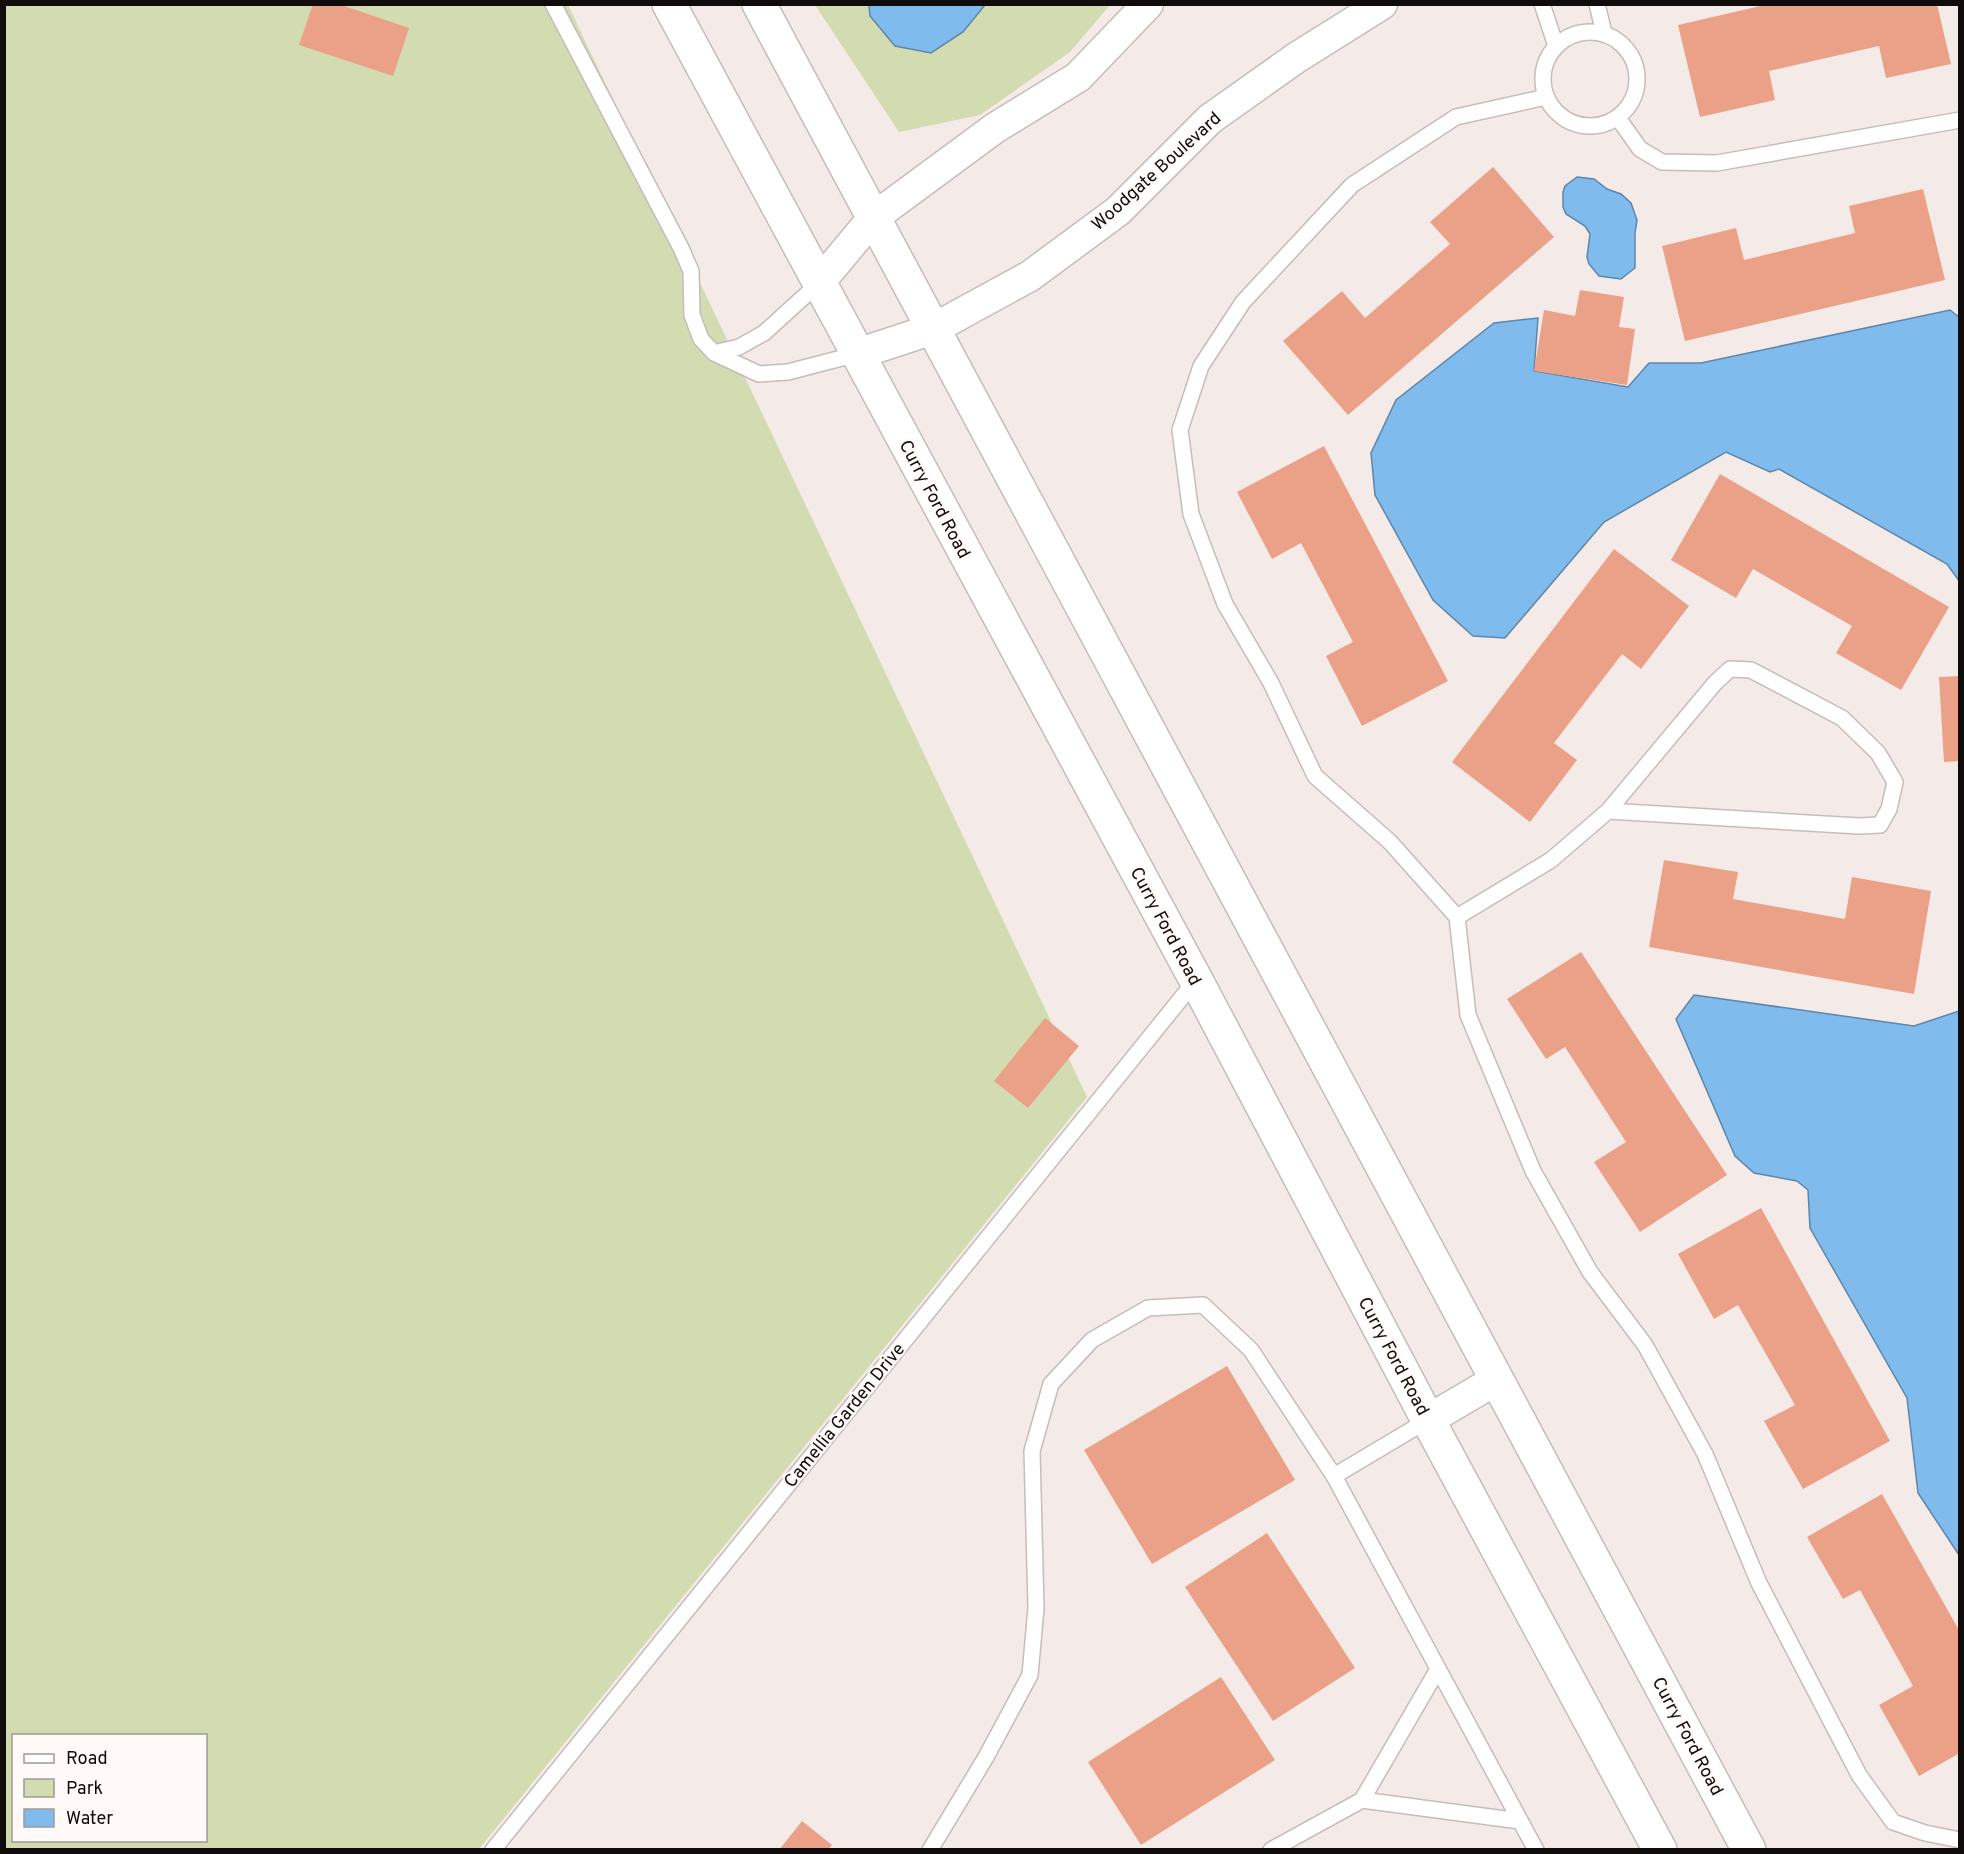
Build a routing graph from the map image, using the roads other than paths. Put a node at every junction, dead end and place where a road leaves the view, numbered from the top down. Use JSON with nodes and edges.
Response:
{"nodes":[{"id":1,"x":553,"y":4,"type":"edge"},
{"id":2,"x":669,"y":4,"type":"edge"},
{"id":3,"x":759,"y":4,"type":"edge"},
{"id":4,"x":1148,"y":4,"type":"edge"},
{"id":5,"x":1382,"y":4,"type":"edge"},
{"id":6,"x":1542,"y":4,"type":"edge"},
{"id":7,"x":1597,"y":4,"type":"edge"},
{"id":8,"x":1604,"y":33,"type":"junction"},
{"id":9,"x":1556,"y":46,"type":"junction"},
{"id":10,"x":1546,"y":97,"type":"junction"},
{"id":11,"x":1618,"y":118,"type":"junction"},
{"id":12,"x":1959,"y":120,"type":"edge"},
{"id":13,"x":873,"y":218,"type":"junction"},
{"id":14,"x":819,"y":283,"type":"junction"},
{"id":15,"x":933,"y":329,"type":"junction"},
{"id":16,"x":714,"y":353,"type":"junction"},
{"id":17,"x":857,"y":354,"type":"junction"},
{"id":18,"x":1608,"y":811,"type":"junction"},
{"id":19,"x":1457,"y":917,"type":"junction"},
{"id":20,"x":1196,"y":980,"type":"junction"},
{"id":21,"x":1496,"y":1380,"type":"junction"},
{"id":22,"x":1428,"y":1420,"type":"junction"},
{"id":23,"x":1334,"y":1476,"type":"junction"},
{"id":24,"x":1438,"y":1669,"type":"junction"},
{"id":25,"x":1362,"y":1800,"type":"junction"},
{"id":26,"x":1521,"y":1821,"type":"junction"},
{"id":27,"x":1959,"y":1840,"type":"edge"},
{"id":28,"x":493,"y":1850,"type":"edge"},
{"id":29,"x":930,"y":1850,"type":"edge"},
{"id":30,"x":1271,"y":1850,"type":"edge"},
{"id":31,"x":1536,"y":1850,"type":"edge"},
{"id":32,"x":1660,"y":1850,"type":"edge"},
{"id":33,"x":1749,"y":1850,"type":"edge"}],
"edges":[{"from":1,"to":16,"type":"lane"},
{"from":2,"to":14,"type":"main road","name":"Curry Ford Road"},
{"from":3,"to":13,"type":"main road","name":"Curry Ford Road"},
{"from":4,"to":13,"type":"street"},
{"from":5,"to":15,"type":"street","name":"Woodgate Boulevard"},
{"from":6,"to":9,"type":"lane"},
{"from":7,"to":8,"type":"lane"},
{"from":8,"to":9,"type":"lane"},
{"from":8,"to":11,"type":"lane"},
{"from":9,"to":10,"type":"lane"},
{"from":10,"to":11,"type":"lane"},
{"from":10,"to":19,"type":"lane"},
{"from":11,"to":12,"type":"lane"},
{"from":13,"to":14,"type":"street"},
{"from":13,"to":15,"type":"main road","name":"Curry Ford Road"},
{"from":14,"to":16,"type":"lane"},
{"from":14,"to":17,"type":"main road","name":"Curry Ford Road"},
{"from":15,"to":17,"type":"street","name":"Woodgate Boulevard"},
{"from":15,"to":21,"type":"main road","name":"Curry Ford Road"},
{"from":16,"to":17,"type":"lane"},
{"from":17,"to":20,"type":"main road","name":"Curry Ford Road"},
{"from":18,"to":18,"type":"lane"},
{"from":18,"to":19,"type":"lane"},
{"from":19,"to":27,"type":"lane"},
{"from":20,"to":22,"type":"main road","name":"Curry Ford Road"},
{"from":20,"to":28,"type":"lane","name":"Camellia Garden Drive"},
{"from":21,"to":22,"type":"street"},
{"from":21,"to":33,"type":"main road","name":"Curry Ford Road"},
{"from":22,"to":23,"type":"lane"},
{"from":22,"to":32,"type":"main road","name":"Curry Ford Road"},
{"from":23,"to":24,"type":"lane"},
{"from":23,"to":29,"type":"lane"},
{"from":24,"to":25,"type":"lane"},
{"from":24,"to":26,"type":"lane"},
{"from":25,"to":26,"type":"lane"},
{"from":25,"to":30,"type":"lane"},
{"from":26,"to":31,"type":"lane"}]}
